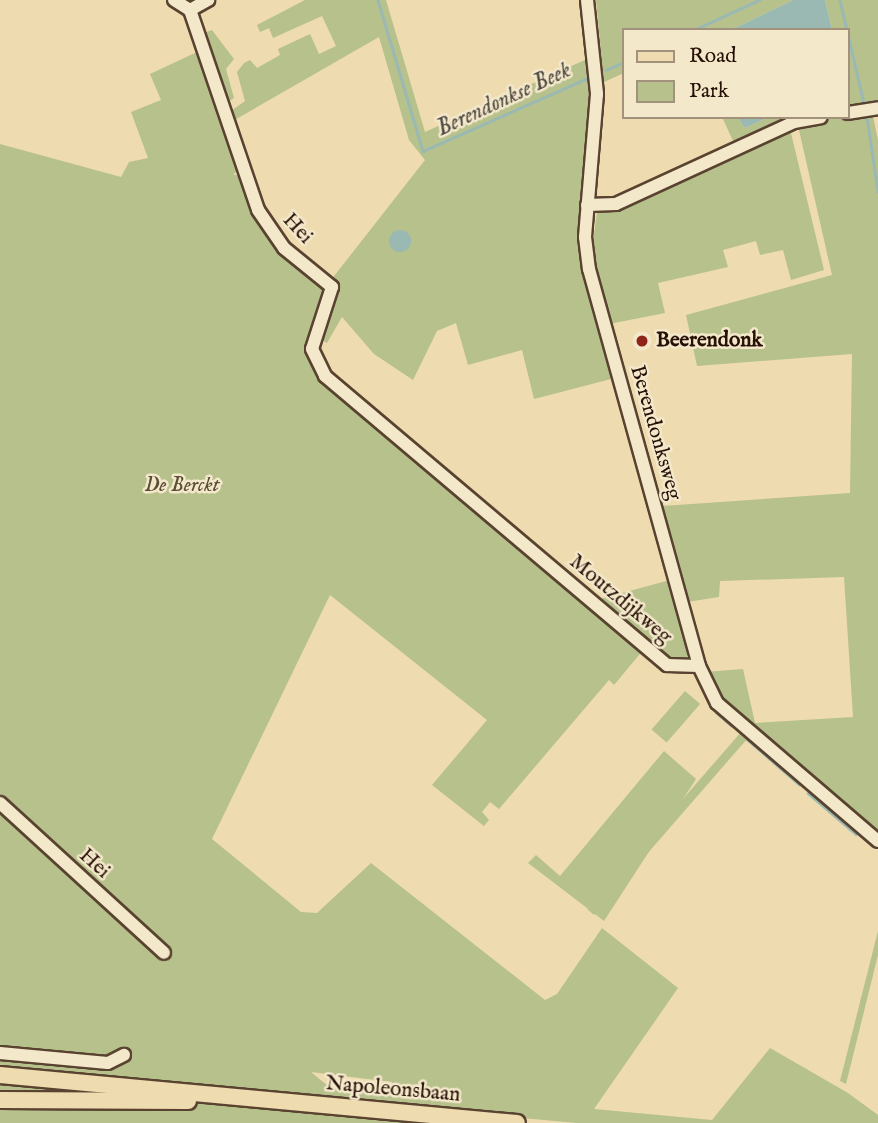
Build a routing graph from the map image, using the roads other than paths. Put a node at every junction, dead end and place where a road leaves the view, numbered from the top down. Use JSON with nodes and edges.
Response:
{"nodes":[{"id":1,"x":174,"y":0,"type":"edge"},
{"id":2,"x":208,"y":0,"type":"edge"},
{"id":3,"x":587,"y":0,"type":"edge"},
{"id":4,"x":190,"y":10,"type":"junction"},
{"id":5,"x":878,"y":108,"type":"edge"},
{"id":6,"x":850,"y":113,"type":"edge"},
{"id":7,"x":810,"y":119,"type":"edge"},
{"id":8,"x":587,"y":205,"type":"junction"},
{"id":9,"x":392,"y":434,"type":"joint"},
{"id":10,"x":699,"y":666,"type":"junction"},
{"id":11,"x":0,"y":803,"type":"edge"},
{"id":12,"x":878,"y":841,"type":"edge"},
{"id":13,"x":164,"y":953,"type":"dead end"},
{"id":14,"x":0,"y":1053,"type":"edge"},
{"id":15,"x":124,"y":1055,"type":"dead end"},
{"id":16,"x":0,"y":1075,"type":"edge"},
{"id":17,"x":0,"y":1100,"type":"edge"},
{"id":18,"x":264,"y":1100,"type":"junction"},
{"id":19,"x":517,"y":1123,"type":"edge"}],
"edges":[{"from":1,"to":4,"type":"street"},
{"from":2,"to":4,"type":"street"},
{"from":3,"to":8,"type":"street","name":"Berendonksweg"},
{"from":4,"to":9,"type":"street","name":"Hei"},
{"from":5,"to":6,"type":"street"},
{"from":7,"to":8,"type":"street"},
{"from":8,"to":10,"type":"street","name":"Berendonksweg"},
{"from":9,"to":10,"type":"street","name":"Moutzdijkweg"},
{"from":10,"to":12,"type":"street"},
{"from":11,"to":13,"type":"street","name":"Hei"},
{"from":14,"to":15,"type":"street"},
{"from":16,"to":18,"type":"main road","name":"Napoleonsbaan"},
{"from":17,"to":18,"type":"main road","name":"Napoleonsbaan"},
{"from":18,"to":19,"type":"main road","name":"Napoleonsbaan"}]}
